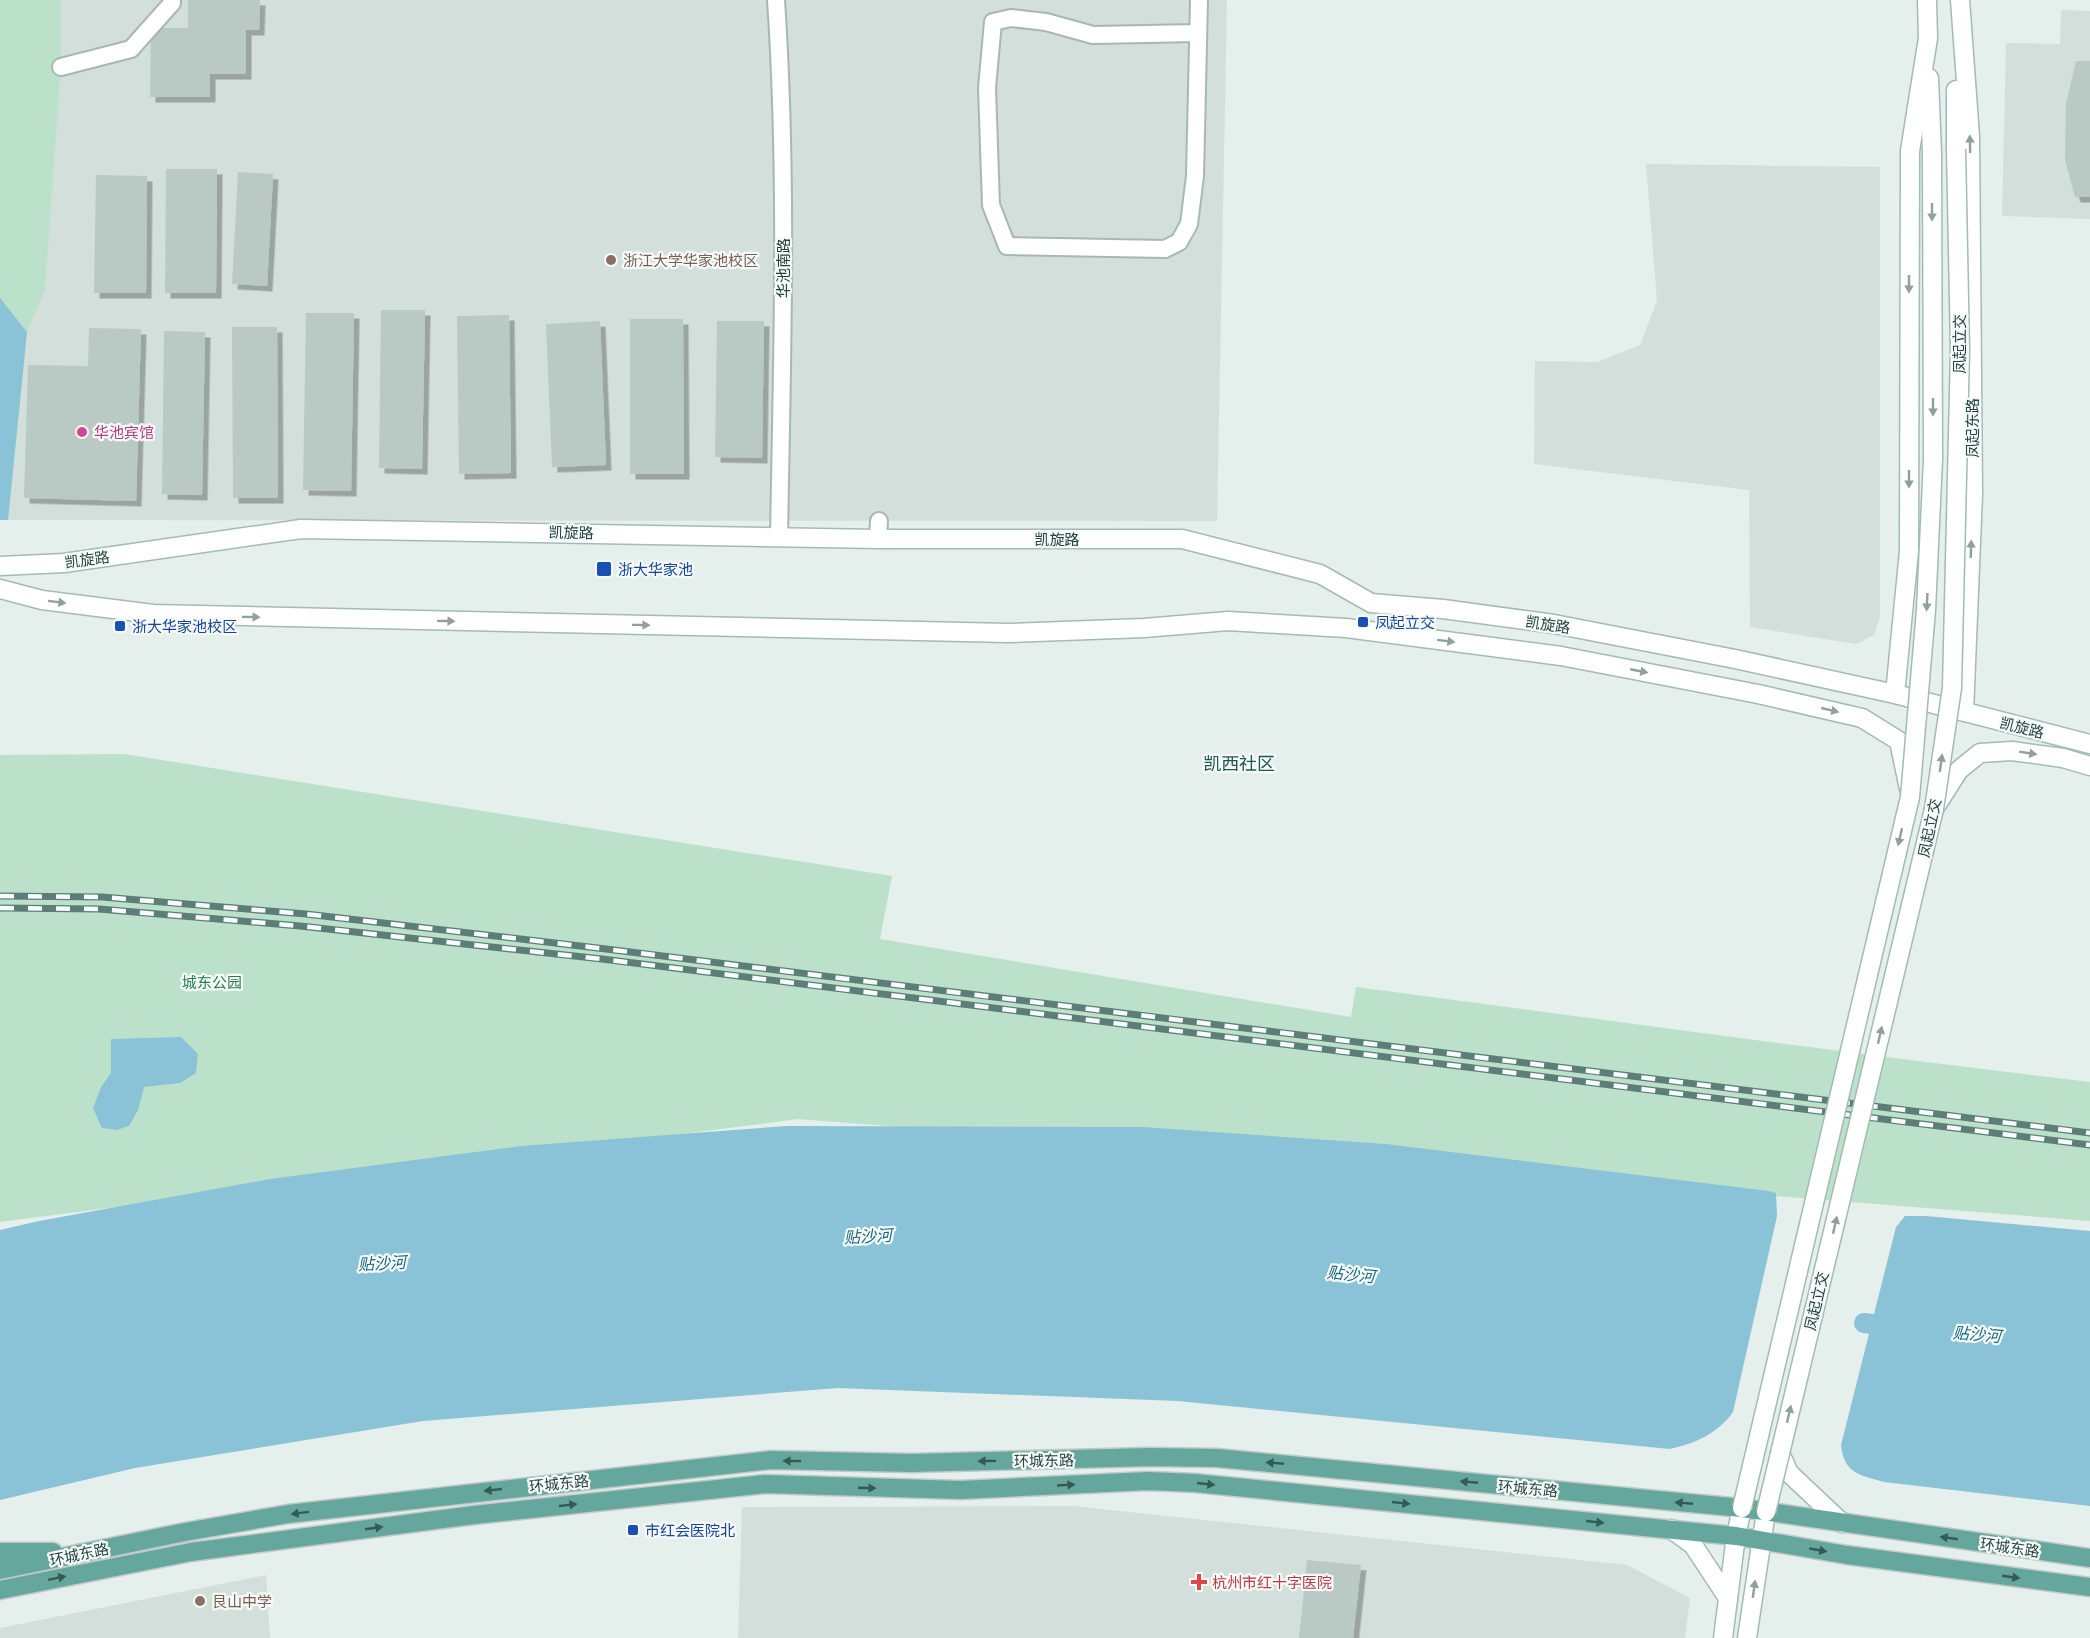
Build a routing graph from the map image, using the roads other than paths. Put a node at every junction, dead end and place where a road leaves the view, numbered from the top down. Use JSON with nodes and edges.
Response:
{"nodes":[{"id":1,"x":172,"y":0,"type":"edge"},
{"id":2,"x":776,"y":0,"type":"edge"},
{"id":3,"x":1199,"y":0,"type":"edge"},
{"id":4,"x":1927,"y":0,"type":"edge"},
{"id":5,"x":1955,"y":0,"type":"edge"},
{"id":6,"x":1960,"y":0,"type":"edge"},
{"id":7,"x":1198,"y":33,"type":"junction"},
{"id":8,"x":1928,"y":38,"type":"junction"},
{"id":9,"x":61,"y":67,"type":"dead end"},
{"id":10,"x":779,"y":537,"type":"junction"},
{"id":11,"x":0,"y":566,"type":"edge"},
{"id":12,"x":0,"y":589,"type":"edge"},
{"id":13,"x":1895,"y":694,"type":"junction"},
{"id":14,"x":1964,"y":712,"type":"junction"},
{"id":15,"x":2090,"y":744,"type":"edge"},
{"id":16,"x":2090,"y":766,"type":"edge"},
{"id":17,"x":1910,"y":796,"type":"junction"},
{"id":18,"x":1934,"y":809,"type":"junction"},
{"id":19,"x":1780,"y":1453,"type":"junction"},
{"id":20,"x":1742,"y":1508,"type":"junction"},
{"id":21,"x":1766,"y":1512,"type":"junction"},
{"id":22,"x":1842,"y":1523,"type":"junction"},
{"id":23,"x":1671,"y":1529,"type":"junction"},
{"id":24,"x":1736,"y":1536,"type":"junction"},
{"id":25,"x":1761,"y":1540,"type":"junction"},
{"id":26,"x":1,"y":1551,"type":"edge"},
{"id":27,"x":88,"y":1552,"type":"junction"},
{"id":28,"x":2090,"y":1558,"type":"edge"},
{"id":29,"x":0,"y":1570,"type":"edge"},
{"id":30,"x":2090,"y":1587,"type":"edge"},
{"id":31,"x":0,"y":1590,"type":"edge"},
{"id":32,"x":1728,"y":1598,"type":"junction"},
{"id":33,"x":1723,"y":1638,"type":"edge"},
{"id":34,"x":1747,"y":1638,"type":"edge"}],
"edges":[{"from":1,"to":9,"type":"street"},
{"from":2,"to":10,"type":"street","name":"华池南路"},
{"from":3,"to":7,"type":"street"},
{"from":4,"to":8,"type":"main road"},
{"from":18,"to":5,"type":"main road","name":"凤起立交","one_way":true,"bridge":true},
{"from":14,"to":6,"type":"main road","name":"凤起东路","one_way":true},
{"from":7,"to":7,"type":"street"},
{"from":8,"to":13,"type":"main road","one_way":true},
{"from":8,"to":17,"type":"main road","name":"凤起立交","one_way":true,"bridge":true},
{"from":10,"to":11,"type":"main road","name":"凯旋路"},
{"from":10,"to":13,"type":"main road","name":"凯旋路"},
{"from":12,"to":17,"type":"main road","one_way":true,"bridge":true},
{"from":13,"to":14,"type":"main road","name":"凯旋路"},
{"from":14,"to":15,"type":"main road","name":"凯旋路"},
{"from":18,"to":16,"type":"main road","one_way":true},
{"from":17,"to":20,"type":"main road","name":"凤起立交","one_way":true,"bridge":true},
{"from":19,"to":18,"type":"main road","name":"凤起立交","one_way":true,"bridge":true},
{"from":19,"to":21,"type":"main road","name":"凤起立交","bridge":true},
{"from":19,"to":22,"type":"main road"},
{"from":20,"to":21,"type":"main road","name":"环城东路"},
{"from":20,"to":24,"type":"main road","name":"凤起立交"},
{"from":20,"to":27,"type":"main road","name":"环城东路","one_way":true},
{"from":21,"to":22,"type":"main road","name":"环城东路"},
{"from":21,"to":25,"type":"main road","name":"凤起立交"},
{"from":28,"to":22,"type":"main road","name":"环城东路","one_way":true},
{"from":23,"to":24,"type":"main road","name":"环城东路"},
{"from":31,"to":23,"type":"main road","name":"环城东路","one_way":true},
{"from":23,"to":32,"type":"main road"},
{"from":24,"to":25,"type":"main road","name":"环城东路"},
{"from":24,"to":32,"type":"main road","name":"凤起立交"},
{"from":25,"to":30,"type":"main road","name":"环城东路","one_way":true},
{"from":34,"to":25,"type":"main road","name":"凤起立交","one_way":true},
{"from":26,"to":27,"type":"main road"},
{"from":27,"to":29,"type":"main road","name":"环城东路"},
{"from":32,"to":33,"type":"main road","name":"凤起立交"}]}
